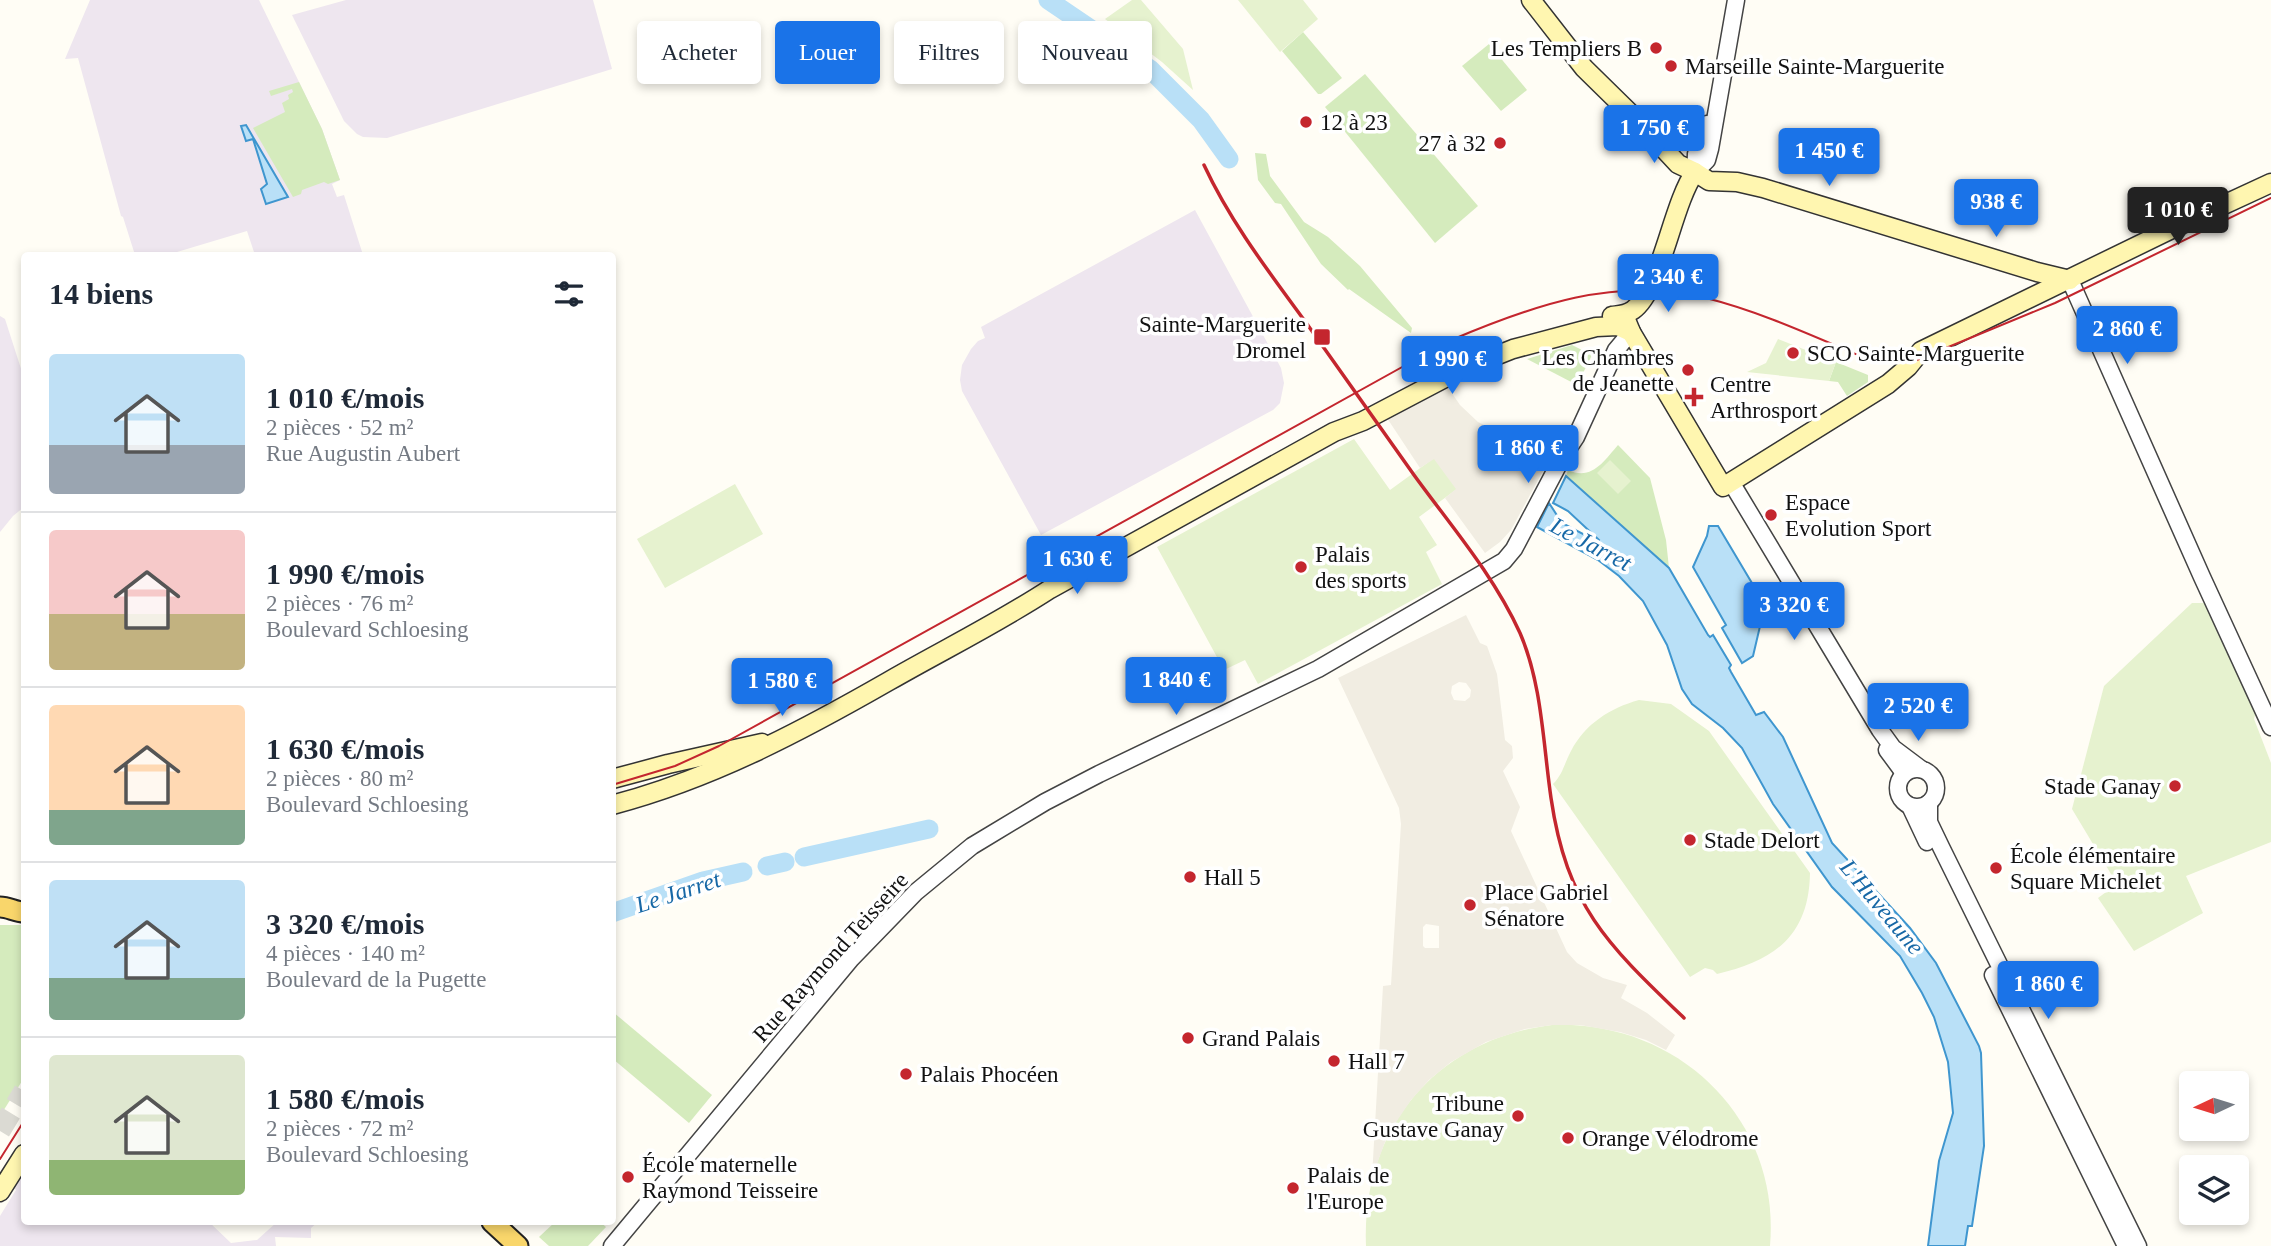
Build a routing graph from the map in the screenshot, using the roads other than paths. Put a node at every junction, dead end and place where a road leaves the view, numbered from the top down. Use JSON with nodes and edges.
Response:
{"nodes":[{"id":1,"x":1531,"y":0,"type":"edge"},
{"id":2,"x":1736,"y":0,"type":"edge"},
{"id":3,"x":1695,"y":172,"type":"junction"},
{"id":4,"x":2271,"y":183,"type":"edge"},
{"id":5,"x":2070,"y":280,"type":"junction"},
{"id":6,"x":1624,"y":324,"type":"junction"},
{"id":7,"x":1727,"y":484,"type":"junction"},
{"id":8,"x":2271,"y":727,"type":"edge"},
{"id":9,"x":783,"y":739,"type":"junction"},
{"id":10,"x":1921,"y":769,"type":"junction"},
{"id":11,"x":1904,"y":773,"type":"junction"},
{"id":12,"x":616,"y":778,"type":"edge"},
{"id":13,"x":1929,"y":803,"type":"junction"},
{"id":14,"x":617,"y":806,"type":"edge"},
{"id":15,"x":1910,"y":806,"type":"junction"},
{"id":16,"x":21,"y":1159,"type":"edge"},
{"id":17,"x":0,"y":1192,"type":"edge"},
{"id":18,"x":495,"y":1225,"type":"edge"},
{"id":19,"x":518,"y":1246,"type":"edge"},
{"id":20,"x":612,"y":1246,"type":"edge"},
{"id":21,"x":2126,"y":1246,"type":"edge"},
{"id":22,"x":2138,"y":1246,"type":"edge"}],
"edges":[{"from":1,"to":3,"type":"main road"},
{"from":2,"to":3,"type":"street"},
{"from":3,"to":5,"type":"main road"},
{"from":3,"to":6,"type":"main road"},
{"from":4,"to":5,"type":"main road"},
{"from":5,"to":7,"type":"main road"},
{"from":5,"to":8,"type":"street"},
{"from":6,"to":7,"type":"main road"},
{"from":6,"to":9,"type":"main road"},
{"from":6,"to":20,"type":"street","name":"Rue Raymond Teisseire"},
{"from":7,"to":10,"type":"street"},
{"from":7,"to":11,"type":"street"},
{"from":9,"to":12,"type":"main road"},
{"from":9,"to":14,"type":"main road"},
{"from":10,"to":11,"type":"street"},
{"from":10,"to":13,"type":"street"},
{"from":11,"to":15,"type":"street"},
{"from":13,"to":15,"type":"street"},
{"from":13,"to":22,"type":"street"},
{"from":15,"to":21,"type":"street"},
{"from":16,"to":17,"type":"main road"},
{"from":18,"to":19,"type":"main road"}]}
